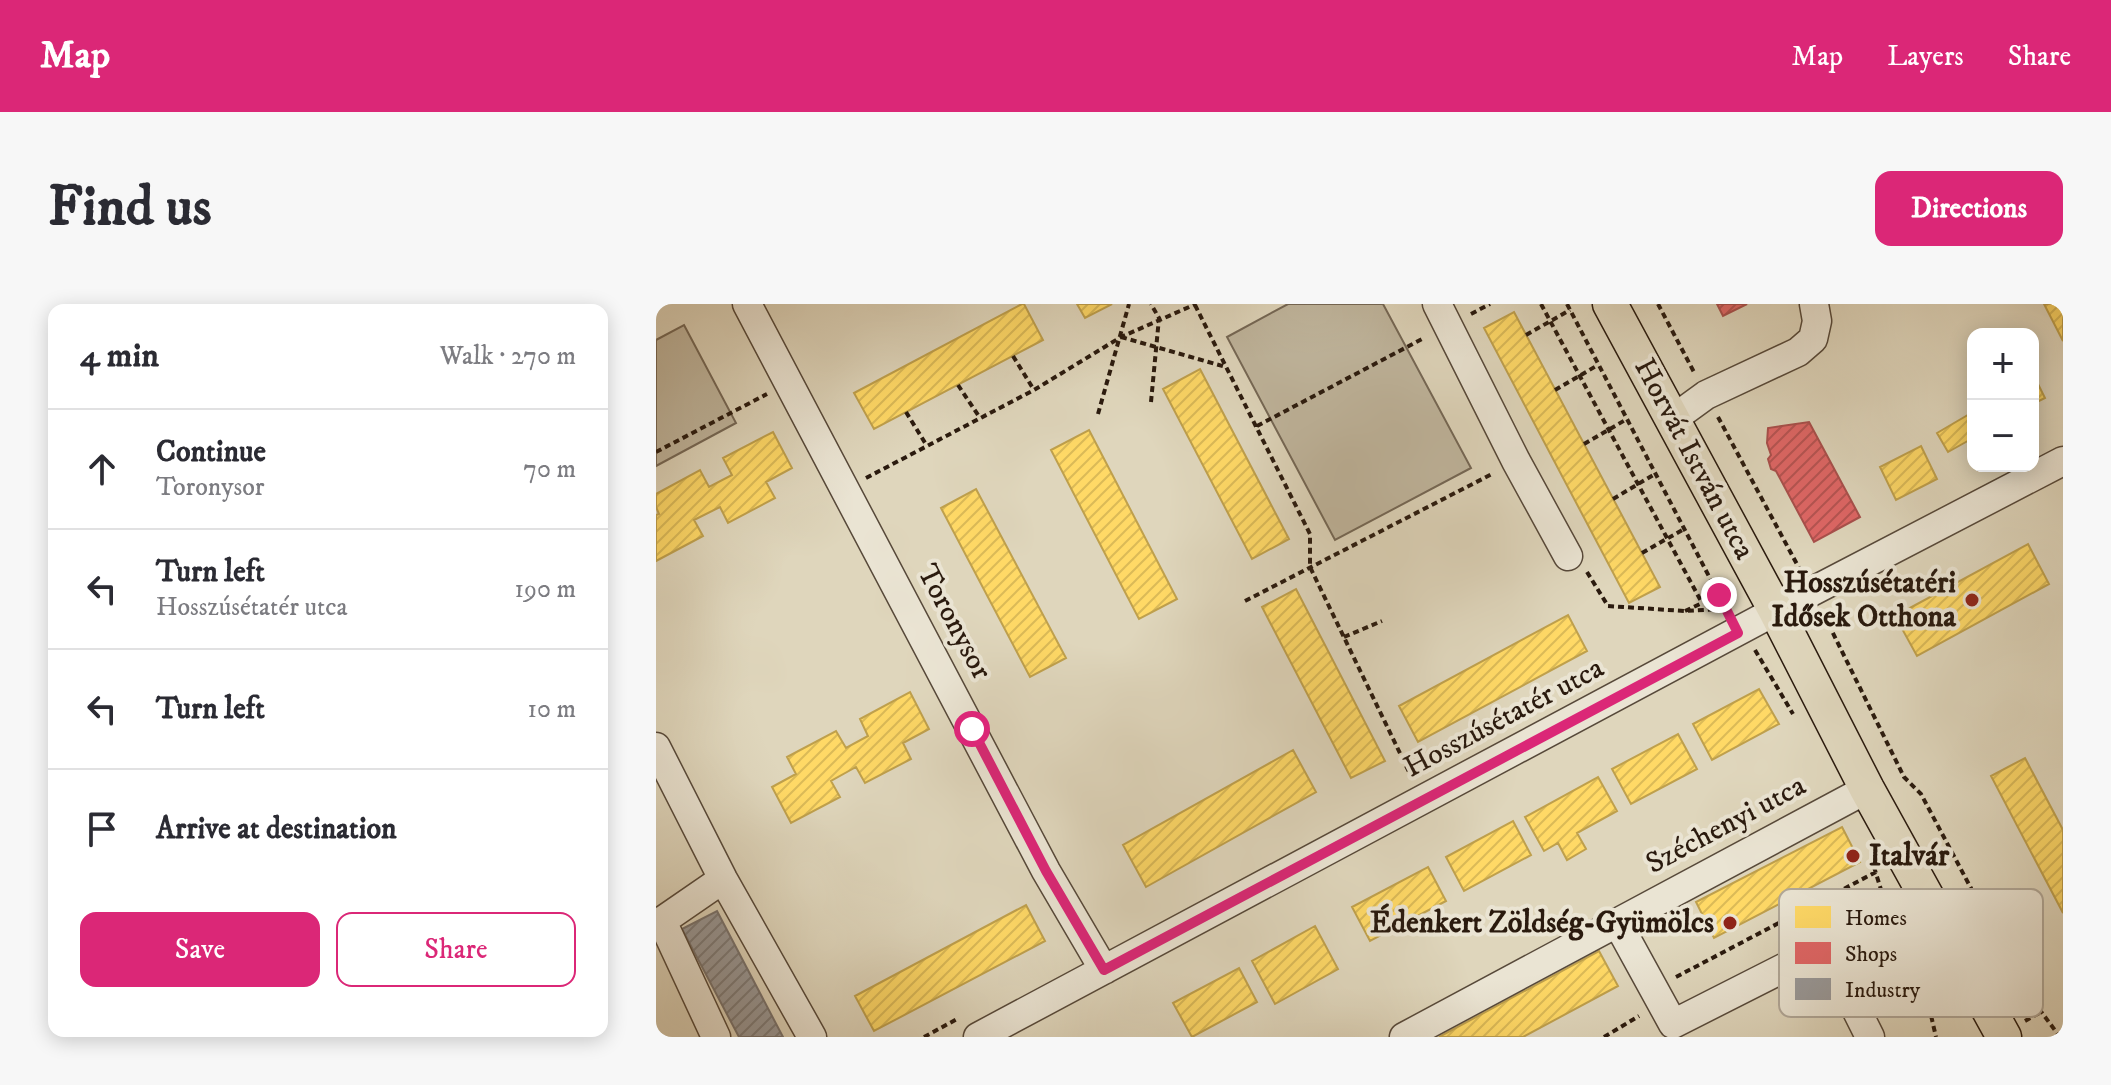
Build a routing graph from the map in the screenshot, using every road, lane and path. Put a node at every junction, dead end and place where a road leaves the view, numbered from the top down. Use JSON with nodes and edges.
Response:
{"nodes":[{"id":1,"x":747,"y":304,"type":"edge"},
{"id":2,"x":1129,"y":304,"type":"edge"},
{"id":3,"x":1151,"y":304,"type":"edge"},
{"id":4,"x":1195,"y":304,"type":"edge"},
{"id":5,"x":1490,"y":304,"type":"edge"},
{"id":6,"x":1541,"y":304,"type":"edge"},
{"id":7,"x":1610,"y":304,"type":"edge"},
{"id":8,"x":1658,"y":304,"type":"edge"},
{"id":9,"x":1814,"y":304,"type":"edge"},
{"id":10,"x":1569,"y":307,"type":"edge"},
{"id":11,"x":1442,"y":314,"type":"edge"},
{"id":12,"x":1159,"y":318,"type":"junction"},
{"id":13,"x":1550,"y":321,"type":"junction"},
{"id":14,"x":1526,"y":335,"type":"dead end"},
{"id":15,"x":1121,"y":337,"type":"junction"},
{"id":16,"x":1156,"y":347,"type":"junction"},
{"id":17,"x":1013,"y":356,"type":"dead end"},
{"id":18,"x":1599,"y":365,"type":"junction"},
{"id":19,"x":1226,"y":367,"type":"junction"},
{"id":20,"x":1579,"y":375,"type":"junction"},
{"id":21,"x":958,"y":385,"type":"dead end"},
{"id":22,"x":1034,"y":390,"type":"junction"},
{"id":23,"x":1555,"y":390,"type":"dead end"},
{"id":24,"x":773,"y":391,"type":"dead end"},
{"id":25,"x":1706,"y":395,"type":"junction"},
{"id":26,"x":1151,"y":402,"type":"dead end"},
{"id":27,"x":906,"y":412,"type":"dead end"},
{"id":28,"x":1098,"y":414,"type":"dead end"},
{"id":29,"x":980,"y":418,"type":"junction"},
{"id":30,"x":1627,"y":419,"type":"junction"},
{"id":31,"x":1673,"y":419,"type":"junction"},
{"id":32,"x":1257,"y":426,"type":"junction"},
{"id":33,"x":1608,"y":429,"type":"junction"},
{"id":34,"x":1584,"y":444,"type":"dead end"},
{"id":35,"x":927,"y":446,"type":"junction"},
{"id":36,"x":656,"y":452,"type":"edge"},
{"id":37,"x":1516,"y":461,"type":"junction"},
{"id":38,"x":2063,"y":461,"type":"edge"},
{"id":39,"x":1655,"y":474,"type":"junction"},
{"id":40,"x":1637,"y":484,"type":"junction"},
{"id":41,"x":844,"y":490,"type":"junction"},
{"id":42,"x":1613,"y":499,"type":"dead end"},
{"id":43,"x":1684,"y":529,"type":"junction"},
{"id":44,"x":1667,"y":538,"type":"junction"},
{"id":45,"x":1642,"y":553,"type":"dead end"},
{"id":46,"x":1575,"y":561,"type":"joint"},
{"id":47,"x":1310,"y":567,"type":"junction"},
{"id":48,"x":1811,"y":592,"type":"junction"},
{"id":49,"x":1719,"y":595,"type":"junction"},
{"id":50,"x":1245,"y":601,"type":"dead end"},
{"id":51,"x":1702,"y":603,"type":"junction"},
{"id":52,"x":1685,"y":611,"type":"junction"},
{"id":53,"x":1776,"y":611,"type":"junction"},
{"id":54,"x":1382,"y":621,"type":"dead end"},
{"id":55,"x":1732,"y":621,"type":"junction"},
{"id":56,"x":1343,"y":638,"type":"junction"},
{"id":57,"x":1382,"y":699,"type":"dead end"},
{"id":58,"x":1376,"y":702,"type":"junction"},
{"id":59,"x":656,"y":747,"type":"edge"},
{"id":60,"x":1412,"y":778,"type":"dead end"},
{"id":61,"x":1867,"y":789,"type":"junction"},
{"id":62,"x":1876,"y":872,"type":"dead end"},
{"id":63,"x":723,"y":879,"type":"junction"},
{"id":64,"x":1846,"y":889,"type":"edge"},
{"id":65,"x":1922,"y":889,"type":"edge"},
{"id":66,"x":1971,"y":889,"type":"edge"},
{"id":67,"x":659,"y":922,"type":"edge"},
{"id":68,"x":1617,"y":922,"type":"junction"},
{"id":69,"x":1779,"y":927,"type":"edge"},
{"id":70,"x":1104,"y":970,"type":"junction"},
{"id":71,"x":1779,"y":970,"type":"edge"},
{"id":72,"x":1658,"y":996,"type":"junction"},
{"id":73,"x":2043,"y":1014,"type":"edge"},
{"id":74,"x":1860,"y":1017,"type":"edge"},
{"id":75,"x":1974,"y":1017,"type":"edge"},
{"id":76,"x":1993,"y":1017,"type":"edge"},
{"id":77,"x":716,"y":1037,"type":"edge"},
{"id":78,"x":812,"y":1037,"type":"edge"},
{"id":79,"x":978,"y":1037,"type":"edge"},
{"id":80,"x":1404,"y":1037,"type":"edge"},
{"id":81,"x":1604,"y":1037,"type":"edge"},
{"id":82,"x":1870,"y":1037,"type":"edge"},
{"id":83,"x":1972,"y":1037,"type":"edge"},
{"id":84,"x":2004,"y":1037,"type":"edge"},
{"id":85,"x":2060,"y":1037,"type":"edge"}],
"edges":[{"from":1,"to":41,"type":"street","name":"Toronysor"},
{"from":2,"to":15,"type":"path"},
{"from":3,"to":12,"type":"path"},
{"from":4,"to":12,"type":"path"},
{"from":4,"to":19,"type":"path"},
{"from":5,"to":11,"type":"path"},
{"from":6,"to":13,"type":"path"},
{"from":7,"to":31,"type":"main road","name":"Horvát István utca"},
{"from":8,"to":25,"type":"path"},
{"from":9,"to":25,"type":"street"},
{"from":10,"to":13,"type":"path"},
{"from":10,"to":18,"type":"path"},
{"from":11,"to":32,"type":"path"},
{"from":11,"to":37,"type":"street"},
{"from":12,"to":15,"type":"path"},
{"from":12,"to":16,"type":"path"},
{"from":13,"to":14,"type":"path"},
{"from":13,"to":20,"type":"path"},
{"from":15,"to":16,"type":"path"},
{"from":15,"to":22,"type":"path"},
{"from":15,"to":28,"type":"path"},
{"from":16,"to":19,"type":"path"},
{"from":16,"to":26,"type":"path"},
{"from":17,"to":22,"type":"path"},
{"from":18,"to":20,"type":"path"},
{"from":18,"to":30,"type":"path"},
{"from":19,"to":32,"type":"path"},
{"from":20,"to":23,"type":"path"},
{"from":20,"to":33,"type":"path"},
{"from":21,"to":29,"type":"path"},
{"from":22,"to":29,"type":"path"},
{"from":24,"to":36,"type":"path"},
{"from":25,"to":31,"type":"street"},
{"from":25,"to":48,"type":"path"},
{"from":27,"to":35,"type":"path"},
{"from":29,"to":35,"type":"path"},
{"from":30,"to":33,"type":"path"},
{"from":30,"to":39,"type":"path"},
{"from":31,"to":53,"type":"main road","name":"Horvát István utca"},
{"from":32,"to":47,"type":"path"},
{"from":33,"to":34,"type":"path"},
{"from":33,"to":40,"type":"path"},
{"from":35,"to":41,"type":"path"},
{"from":37,"to":46,"type":"street"},
{"from":37,"to":47,"type":"path"},
{"from":38,"to":48,"type":"street","name":"Hosszúsétatér utca"},
{"from":39,"to":40,"type":"path"},
{"from":39,"to":43,"type":"path"},
{"from":40,"to":42,"type":"path"},
{"from":40,"to":44,"type":"path"},
{"from":41,"to":70,"type":"street","name":"Toronysor"},
{"from":43,"to":44,"type":"path"},
{"from":43,"to":49,"type":"path"},
{"from":44,"to":45,"type":"path"},
{"from":44,"to":51,"type":"path"},
{"from":46,"to":52,"type":"path"},
{"from":47,"to":50,"type":"path"},
{"from":47,"to":56,"type":"path"},
{"from":48,"to":53,"type":"street","name":"Hosszúsétatér utca"},
{"from":48,"to":66,"type":"path"},
{"from":49,"to":51,"type":"path"},
{"from":49,"to":55,"type":"path"},
{"from":51,"to":52,"type":"path"},
{"from":52,"to":55,"type":"path"},
{"from":53,"to":55,"type":"street","name":"Hosszúsétatér utca"},
{"from":53,"to":61,"type":"main road","name":"Horvát István utca"},
{"from":54,"to":56,"type":"path"},
{"from":55,"to":70,"type":"street","name":"Hosszúsétatér utca"},
{"from":56,"to":58,"type":"path"},
{"from":57,"to":58,"type":"path"},
{"from":58,"to":60,"type":"path"},
{"from":59,"to":63,"type":"street"},
{"from":61,"to":65,"type":"main road","name":"Horvát István utca"},
{"from":61,"to":68,"type":"street","name":"Széchenyi utca"},
{"from":62,"to":64,"type":"path"},
{"from":63,"to":67,"type":"street"},
{"from":63,"to":78,"type":"street"},
{"from":67,"to":77,"type":"street"},
{"from":68,"to":72,"type":"street"},
{"from":68,"to":80,"type":"street","name":"Széchenyi utca"},
{"from":69,"to":72,"type":"path"},
{"from":70,"to":79,"type":"street","name":"Hosszúsétatér utca"},
{"from":71,"to":72,"type":"street"},
{"from":72,"to":81,"type":"path"},
{"from":73,"to":85,"type":"path"},
{"from":74,"to":82,"type":"street"},
{"from":75,"to":83,"type":"main road"},
{"from":76,"to":84,"type":"main road","name":"Horvát István utca"}]}
